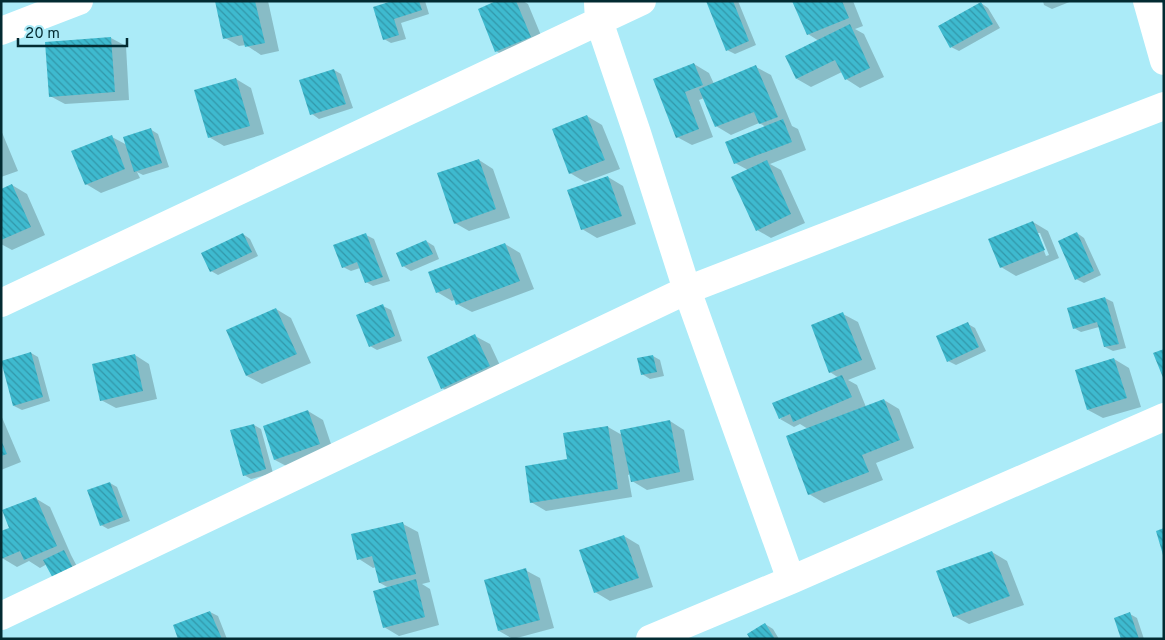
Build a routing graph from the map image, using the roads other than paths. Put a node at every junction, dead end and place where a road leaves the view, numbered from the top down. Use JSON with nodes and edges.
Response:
{"nodes":[{"id":1,"x":79,"y":1,"type":"edge"},
{"id":2,"x":642,"y":1,"type":"edge"},
{"id":3,"x":1147,"y":1,"type":"edge"},
{"id":4,"x":598,"y":11,"type":"edge"},
{"id":5,"x":1,"y":31,"type":"edge"},
{"id":6,"x":1164,"y":61,"type":"edge"},
{"id":7,"x":1164,"y":106,"type":"edge"},
{"id":8,"x":687,"y":290,"type":"junction"},
{"id":9,"x":1,"y":303,"type":"edge"},
{"id":10,"x":1164,"y":417,"type":"edge"},
{"id":11,"x":791,"y":580,"type":"junction"},
{"id":12,"x":1,"y":616,"type":"edge"},
{"id":13,"x":650,"y":639,"type":"edge"}],
"edges":[{"from":1,"to":5,"type":"street"},
{"from":2,"to":4,"type":"street"},
{"from":3,"to":6,"type":"street"},
{"from":4,"to":8,"type":"street"},
{"from":4,"to":9,"type":"street"},
{"from":7,"to":8,"type":"street"},
{"from":8,"to":11,"type":"street"},
{"from":8,"to":12,"type":"street"},
{"from":10,"to":11,"type":"street"},
{"from":11,"to":13,"type":"street"}]}
